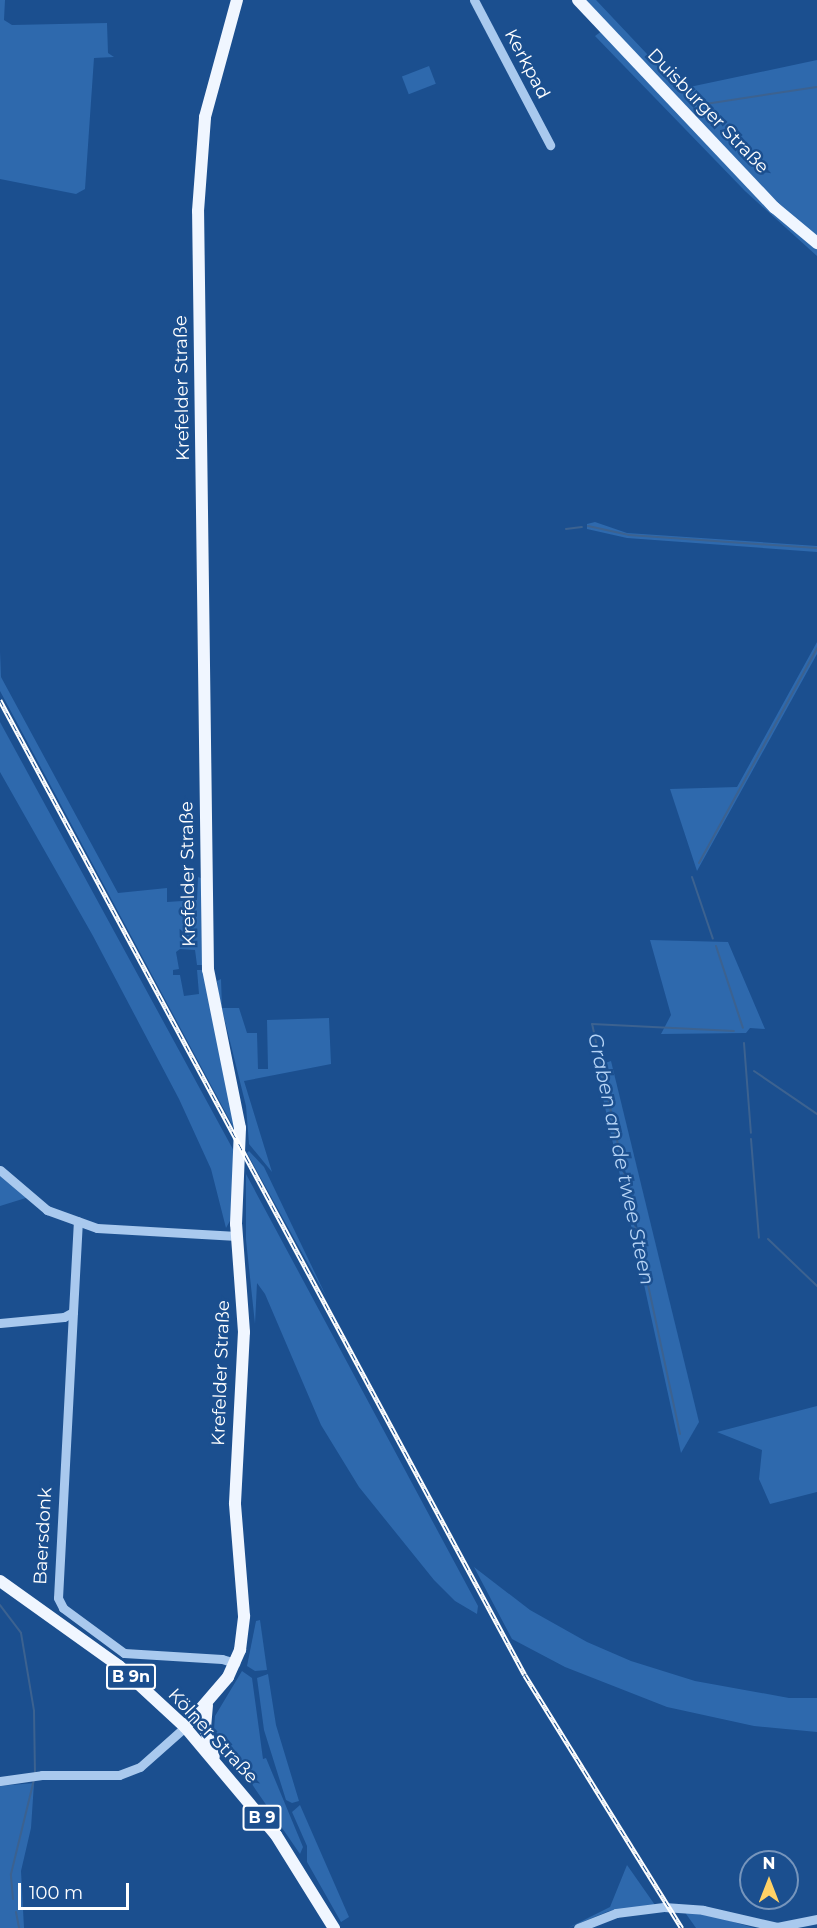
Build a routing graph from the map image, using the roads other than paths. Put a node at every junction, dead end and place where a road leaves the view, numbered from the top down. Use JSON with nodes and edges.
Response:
{"nodes":[{"id":1,"x":237,"y":0,"type":"edge"},
{"id":2,"x":474,"y":0,"type":"edge"},
{"id":3,"x":578,"y":0,"type":"edge"},
{"id":4,"x":549,"y":145,"type":"dead end"},
{"id":5,"x":817,"y":243,"type":"edge"},
{"id":6,"x":0,"y":1170,"type":"edge"},
{"id":7,"x":78,"y":1221,"type":"junction"},
{"id":8,"x":237,"y":1236,"type":"junction"},
{"id":9,"x":73,"y":1312,"type":"junction"},
{"id":10,"x":0,"y":1323,"type":"edge"},
{"id":11,"x":0,"y":1581,"type":"edge"},
{"id":12,"x":235,"y":1663,"type":"junction"},
{"id":13,"x":207,"y":1705,"type":"junction"},
{"id":14,"x":184,"y":1727,"type":"junction"},
{"id":15,"x":216,"y":1763,"type":"junction"},
{"id":16,"x":0,"y":1781,"type":"edge"},
{"id":17,"x":817,"y":1919,"type":"edge"},
{"id":18,"x":333,"y":1928,"type":"edge"},
{"id":19,"x":578,"y":1928,"type":"edge"}],
"edges":[{"from":1,"to":8,"type":"main road","name":"Krefelder Straße"},
{"from":2,"to":4,"type":"street","name":"Kerkpad"},
{"from":3,"to":5,"type":"main road","name":"Duisburger Straße"},
{"from":6,"to":7,"type":"street"},
{"from":7,"to":8,"type":"street"},
{"from":7,"to":9,"type":"street","name":"Baersdonk"},
{"from":8,"to":12,"type":"main road","name":"Krefelder Straße"},
{"from":9,"to":10,"type":"street"},
{"from":9,"to":12,"type":"street","name":"Baersdonk"},
{"from":11,"to":14,"type":"main road","name":"Kölner Straße","number":"B 9n"},
{"from":12,"to":13,"type":"main road","name":"Krefelder Straße"},
{"from":13,"to":14,"type":"main road","name":"Krefelder Straße"},
{"from":13,"to":15,"type":"main road"},
{"from":14,"to":15,"type":"main road","name":"Kölner Straße","number":"B 9"},
{"from":14,"to":16,"type":"street"},
{"from":15,"to":18,"type":"main road","name":"Kölner Straße","number":"B 9"},
{"from":17,"to":19,"type":"street"}]}
